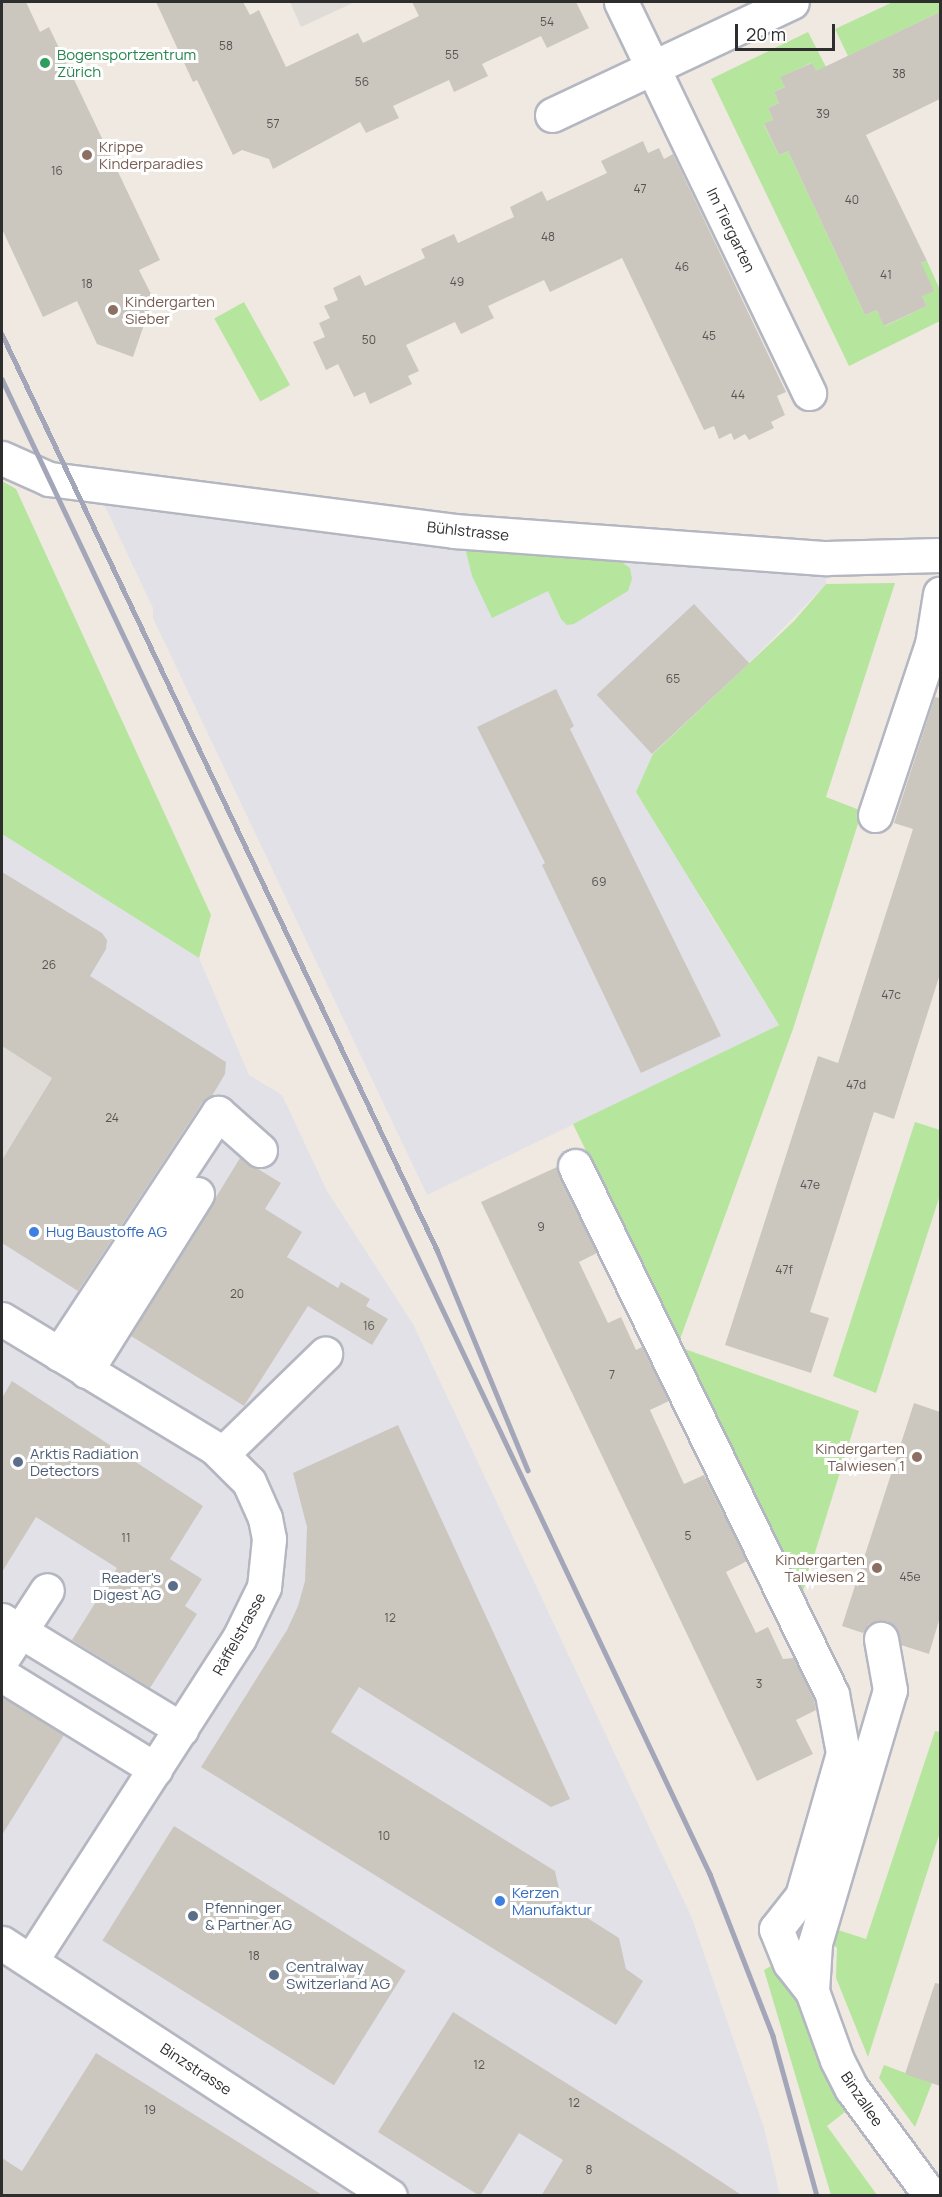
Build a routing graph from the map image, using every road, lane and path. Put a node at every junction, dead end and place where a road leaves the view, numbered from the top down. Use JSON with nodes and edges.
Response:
{"nodes":[{"id":1,"x":621,"y":2,"type":"edge"},
{"id":2,"x":792,"y":2,"type":"edge"},
{"id":3,"x":652,"y":67,"type":"junction"},
{"id":4,"x":552,"y":115,"type":"dead end"},
{"id":5,"x":809,"y":393,"type":"dead end"},
{"id":6,"x":2,"y":458,"type":"edge"},
{"id":7,"x":940,"y":555,"type":"edge"},
{"id":8,"x":940,"y":594,"type":"edge"},
{"id":9,"x":875,"y":815,"type":"dead end"},
{"id":10,"x":260,"y":1150,"type":"dead end"},
{"id":11,"x":576,"y":1166,"type":"dead end"},
{"id":12,"x":197,"y":1194,"type":"dead end"},
{"id":13,"x":2,"y":1319,"type":"edge"},
{"id":14,"x":58,"y":1354,"type":"junction"},
{"id":15,"x":325,"y":1354,"type":"dead end"},
{"id":16,"x":86,"y":1371,"type":"junction"},
{"id":17,"x":230,"y":1462,"type":"junction"},
{"id":18,"x":47,"y":1590,"type":"dead end"},
{"id":19,"x":11,"y":1626,"type":"edge"},
{"id":20,"x":881,"y":1639,"type":"dead end"},
{"id":21,"x":2,"y":1659,"type":"edge"},
{"id":22,"x":2,"y":1675,"type":"edge"},
{"id":23,"x":181,"y":1729,"type":"junction"},
{"id":24,"x":155,"y":1768,"type":"junction"},
{"id":25,"x":2,"y":1943,"type":"edge"},
{"id":26,"x":31,"y":1961,"type":"junction"},
{"id":27,"x":812,"y":1991,"type":"junction"},
{"id":28,"x":390,"y":2196,"type":"edge"},
{"id":29,"x":932,"y":2196,"type":"edge"}],
"edges":[{"from":1,"to":3,"type":"street","name":"Im Tiergarten"},
{"from":2,"to":3,"type":"street"},
{"from":3,"to":4,"type":"street"},
{"from":3,"to":5,"type":"street","name":"Im Tiergarten"},
{"from":6,"to":7,"type":"street","name":"Bühlstrasse"},
{"from":8,"to":9,"type":"street"},
{"from":10,"to":14,"type":"street"},
{"from":11,"to":27,"type":"street"},
{"from":12,"to":16,"type":"street"},
{"from":13,"to":14,"type":"street","name":"Räffelstrasse"},
{"from":14,"to":16,"type":"street","name":"Räffelstrasse"},
{"from":15,"to":17,"type":"street"},
{"from":16,"to":17,"type":"street","name":"Räffelstrasse"},
{"from":17,"to":23,"type":"street","name":"Räffelstrasse"},
{"from":18,"to":19,"type":"street"},
{"from":19,"to":21,"type":"street"},
{"from":19,"to":23,"type":"street"},
{"from":20,"to":27,"type":"street"},
{"from":22,"to":24,"type":"street"},
{"from":23,"to":24,"type":"street","name":"Räffelstrasse"},
{"from":24,"to":26,"type":"street","name":"Räffelstrasse"},
{"from":25,"to":26,"type":"street","name":"Binzstrasse"},
{"from":26,"to":28,"type":"street","name":"Binzstrasse"},
{"from":27,"to":29,"type":"street","name":"Binzallee"}]}
